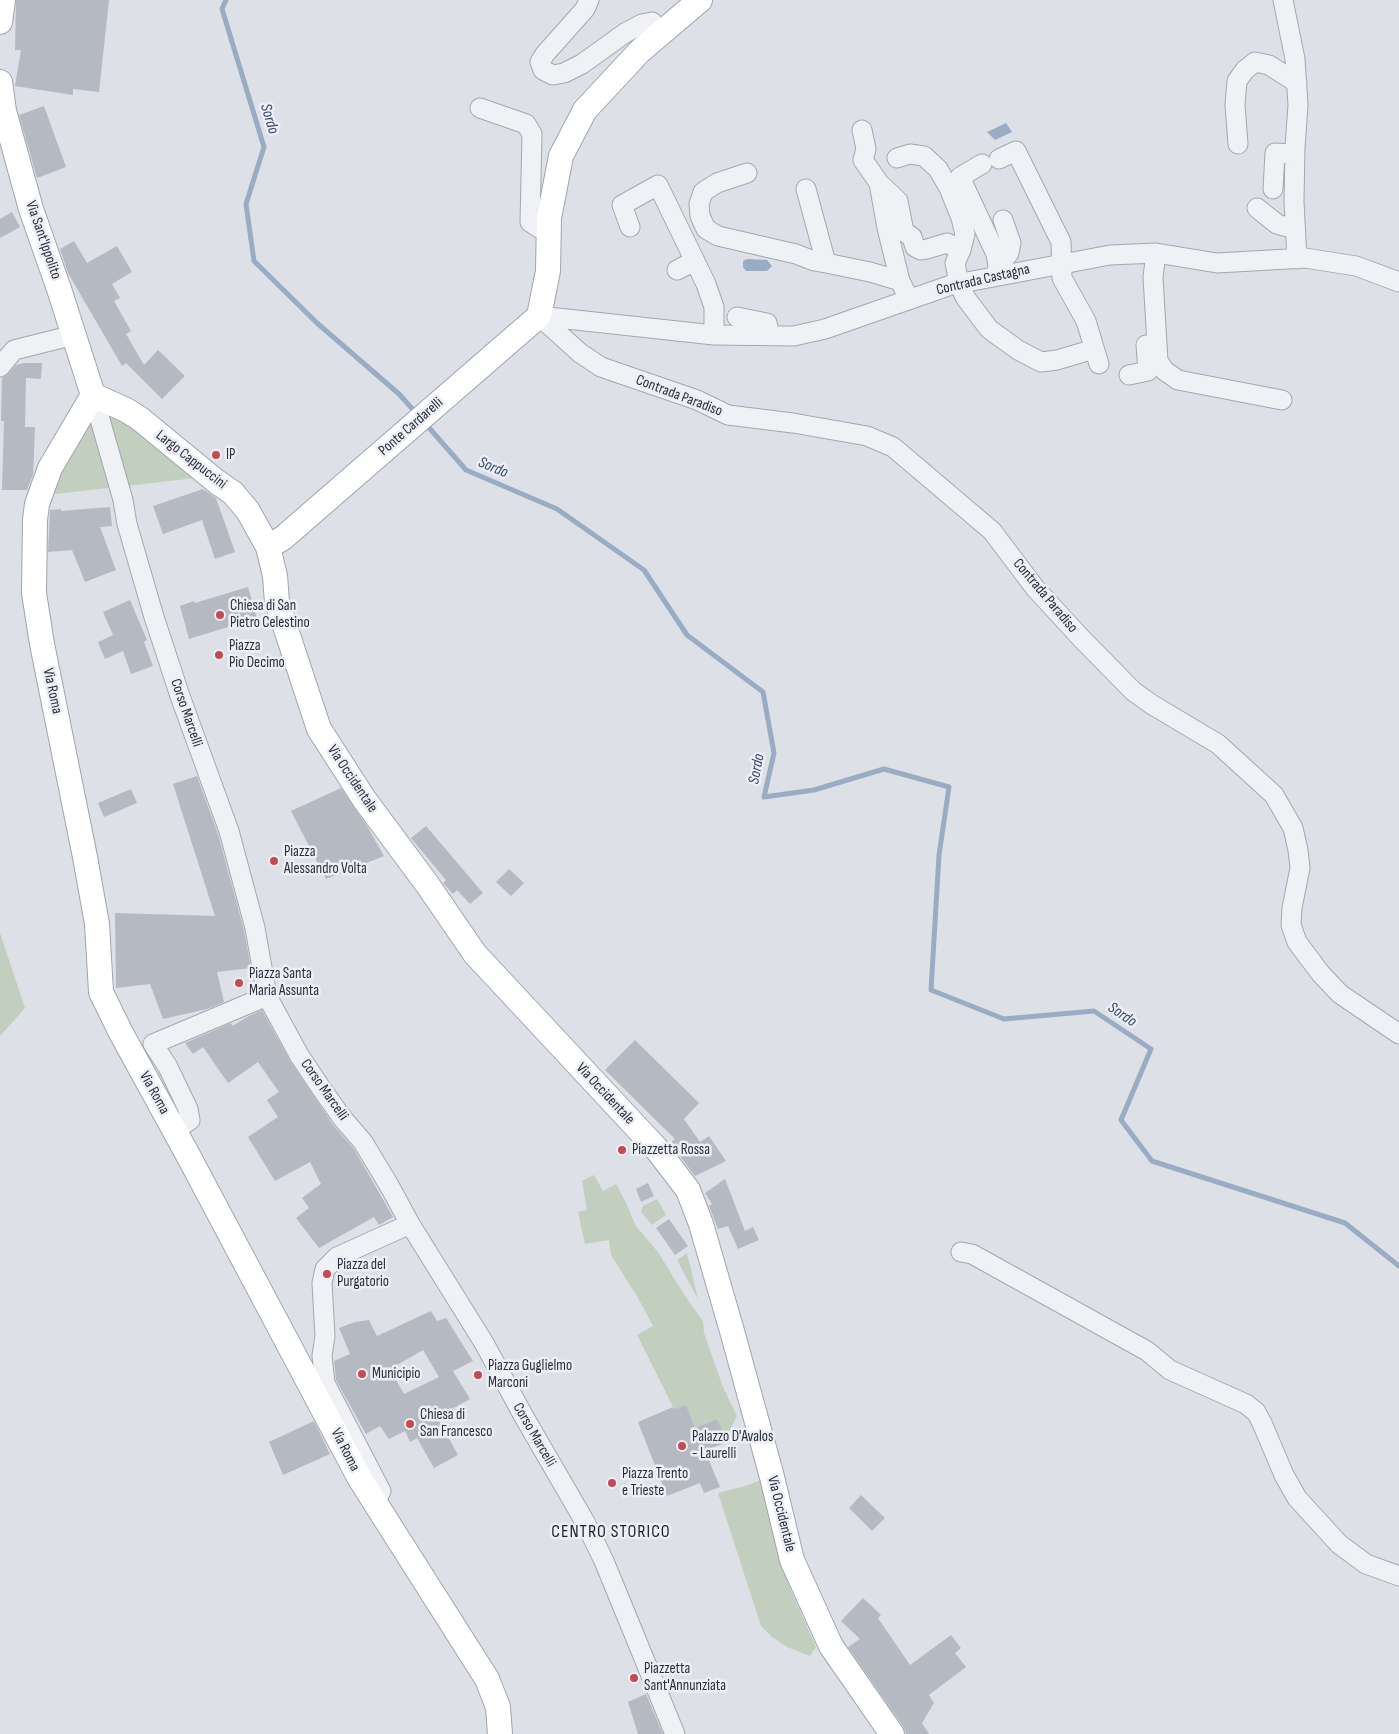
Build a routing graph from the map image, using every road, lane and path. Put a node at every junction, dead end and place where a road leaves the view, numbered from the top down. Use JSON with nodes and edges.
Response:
{"nodes":[{"id":1,"x":3,"y":0,"type":"edge"},
{"id":2,"x":589,"y":0,"type":"edge"},
{"id":3,"x":700,"y":0,"type":"edge"},
{"id":4,"x":1283,"y":0,"type":"edge"},
{"id":5,"x":0,"y":22,"type":"edge"},
{"id":6,"x":661,"y":33,"type":"junction"},
{"id":7,"x":0,"y":82,"type":"edge"},
{"id":8,"x":1297,"y":83,"type":"junction"},
{"id":9,"x":480,"y":108,"type":"dead end"},
{"id":10,"x":862,"y":130,"type":"dead end"},
{"id":11,"x":1238,"y":144,"type":"dead end"},
{"id":12,"x":1295,"y":154,"type":"junction"},
{"id":13,"x":896,"y":158,"type":"dead end"},
{"id":14,"x":747,"y":173,"type":"dead end"},
{"id":15,"x":879,"y":183,"type":"junction"},
{"id":16,"x":806,"y":189,"type":"dead end"},
{"id":17,"x":1273,"y":189,"type":"dead end"},
{"id":18,"x":1257,"y":208,"type":"dead end"},
{"id":19,"x":1003,"y":220,"type":"dead end"},
{"id":20,"x":630,"y":227,"type":"dead end"},
{"id":21,"x":1295,"y":228,"type":"junction"},
{"id":22,"x":548,"y":231,"type":"junction"},
{"id":23,"x":961,"y":250,"type":"junction"},
{"id":24,"x":1148,"y":254,"type":"junction"},
{"id":25,"x":1297,"y":259,"type":"junction"},
{"id":26,"x":695,"y":261,"type":"junction"},
{"id":27,"x":826,"y":263,"type":"junction"},
{"id":28,"x":1061,"y":264,"type":"junction"},
{"id":29,"x":677,"y":270,"type":"dead end"},
{"id":30,"x":997,"y":271,"type":"junction"},
{"id":31,"x":900,"y":281,"type":"junction"},
{"id":32,"x":1399,"y":282,"type":"edge"},
{"id":33,"x":959,"y":283,"type":"junction"},
{"id":34,"x":909,"y":299,"type":"junction"},
{"id":35,"x":539,"y":316,"type":"junction"},
{"id":36,"x":737,"y":317,"type":"dead end"},
{"id":37,"x":801,"y":323,"type":"dead end"},
{"id":38,"x":768,"y":329,"type":"junction"},
{"id":39,"x":74,"y":335,"type":"junction"},
{"id":40,"x":714,"y":335,"type":"junction"},
{"id":41,"x":0,"y":367,"type":"edge"},
{"id":42,"x":1129,"y":375,"type":"dead end"},
{"id":43,"x":93,"y":395,"type":"junction"},
{"id":44,"x":1282,"y":400,"type":"dead end"},
{"id":45,"x":276,"y":542,"type":"junction"},
{"id":46,"x":267,"y":996,"type":"junction"},
{"id":47,"x":1399,"y":1034,"type":"edge"},
{"id":48,"x":175,"y":1130,"type":"junction"},
{"id":49,"x":410,"y":1224,"type":"junction"},
{"id":50,"x":961,"y":1252,"type":"dead end"},
{"id":51,"x":376,"y":1502,"type":"junction"},
{"id":52,"x":1399,"y":1576,"type":"edge"},
{"id":53,"x":500,"y":1734,"type":"edge"},
{"id":54,"x":675,"y":1734,"type":"edge"},
{"id":55,"x":892,"y":1734,"type":"edge"}],
"edges":[{"from":1,"to":5,"type":"main road"},
{"from":2,"to":6,"type":"street"},
{"from":3,"to":6,"type":"main road"},
{"from":4,"to":8,"type":"street"},
{"from":6,"to":22,"type":"main road"},
{"from":7,"to":39,"type":"main road","name":"Via Sant'Ippolito"},
{"from":8,"to":11,"type":"street"},
{"from":8,"to":12,"type":"street"},
{"from":9,"to":22,"type":"street"},
{"from":10,"to":15,"type":"street"},
{"from":12,"to":17,"type":"street"},
{"from":12,"to":21,"type":"street"},
{"from":13,"to":23,"type":"street"},
{"from":14,"to":27,"type":"street"},
{"from":15,"to":23,"type":"street"},
{"from":15,"to":31,"type":"street"},
{"from":16,"to":27,"type":"street"},
{"from":18,"to":21,"type":"street"},
{"from":19,"to":30,"type":"street"},
{"from":20,"to":26,"type":"street"},
{"from":21,"to":25,"type":"street"},
{"from":22,"to":35,"type":"main road"},
{"from":23,"to":33,"type":"street"},
{"from":24,"to":25,"type":"street","name":"Contrada Castagna"},
{"from":24,"to":28,"type":"street","name":"Contrada Castagna"},
{"from":24,"to":42,"type":"street"},
{"from":24,"to":44,"type":"street"},
{"from":25,"to":32,"type":"street","name":"Contrada Castagna"},
{"from":26,"to":29,"type":"street"},
{"from":26,"to":40,"type":"street"},
{"from":27,"to":31,"type":"street"},
{"from":28,"to":30,"type":"street","name":"Contrada Castagna"},
{"from":28,"to":30,"type":"street"},
{"from":28,"to":33,"type":"street"},
{"from":30,"to":33,"type":"street","name":"Contrada Castagna"},
{"from":31,"to":34,"type":"street"},
{"from":33,"to":34,"type":"street","name":"Contrada Castagna"},
{"from":34,"to":38,"type":"street","name":"Contrada Castagna"},
{"from":35,"to":40,"type":"street","name":"Contrada Castagna"},
{"from":35,"to":45,"type":"main road","name":"Ponte Cardarelli"},
{"from":35,"to":47,"type":"street","name":"Contrada Paradiso"},
{"from":36,"to":38,"type":"street"},
{"from":37,"to":38,"type":"street"},
{"from":38,"to":40,"type":"street","name":"Contrada Castagna"},
{"from":39,"to":41,"type":"street"},
{"from":39,"to":43,"type":"main road","name":"Via Sant'Ippolito"},
{"from":43,"to":45,"type":"main road","name":"Largo Cappuccini"},
{"from":43,"to":46,"type":"street","name":"Corso Marcelli"},
{"from":43,"to":48,"type":"main road","name":"Via Roma"},
{"from":45,"to":55,"type":"main road","name":"Via Occidentale"},
{"from":46,"to":48,"type":"street"},
{"from":46,"to":49,"type":"street","name":"Corso Marcelli"},
{"from":48,"to":51,"type":"main road","name":"Via Roma"},
{"from":49,"to":51,"type":"street"},
{"from":49,"to":54,"type":"street","name":"Corso Marcelli"},
{"from":50,"to":52,"type":"street"},
{"from":51,"to":53,"type":"main road","name":"Via Roma"}]}
